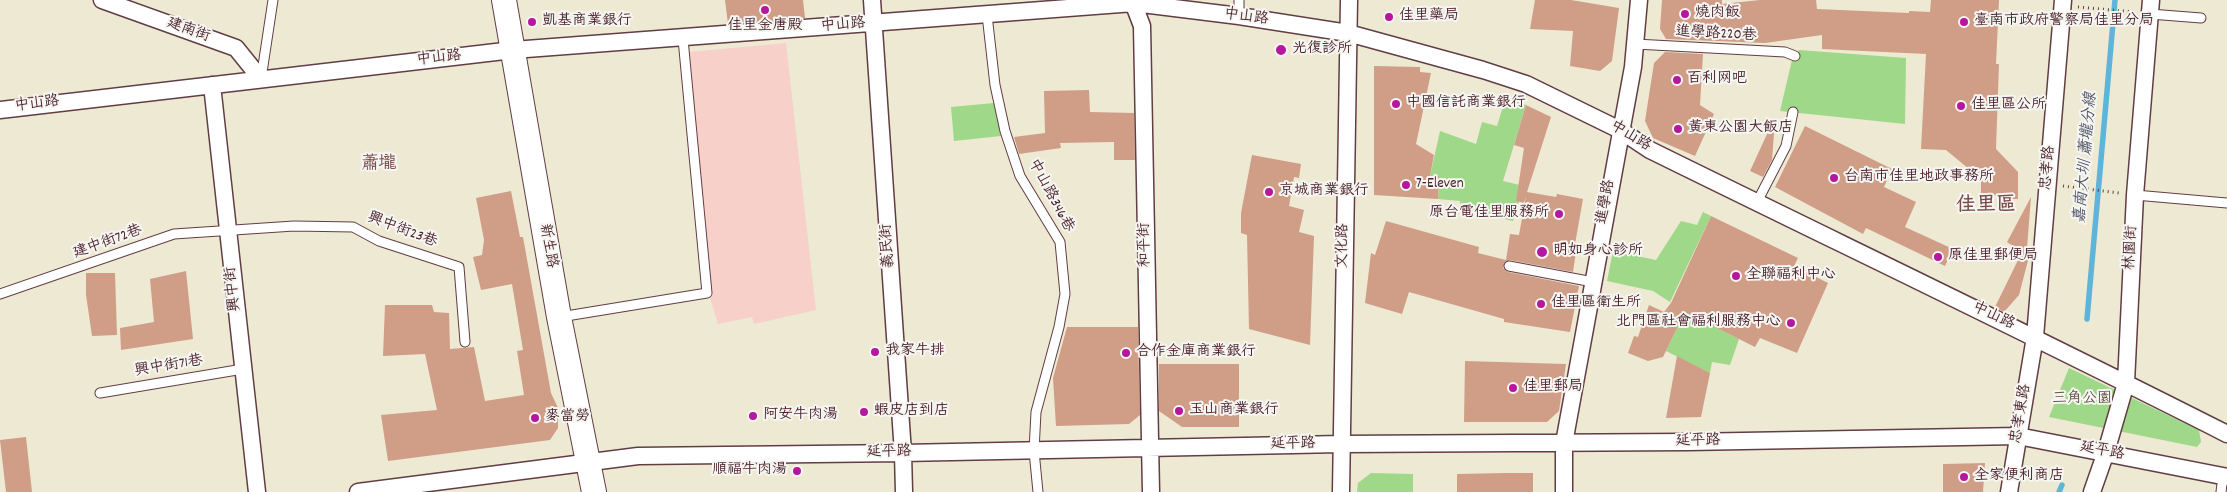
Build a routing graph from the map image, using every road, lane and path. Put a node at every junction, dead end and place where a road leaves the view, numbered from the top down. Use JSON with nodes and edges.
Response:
{"nodes":[{"id":1,"x":102,"y":0,"type":"edge"},
{"id":2,"x":272,"y":0,"type":"edge"},
{"id":3,"x":504,"y":0,"type":"edge"},
{"id":4,"x":872,"y":0,"type":"edge"},
{"id":5,"x":1349,"y":0,"type":"edge"},
{"id":6,"x":1639,"y":0,"type":"edge"},
{"id":7,"x":1133,"y":2,"type":"edge"},
{"id":8,"x":2070,"y":3,"type":"edge"},
{"id":9,"x":1239,"y":8,"type":"edge"},
{"id":10,"x":2146,"y":9,"type":"edge"},
{"id":11,"x":987,"y":15,"type":"junction"},
{"id":12,"x":2201,"y":18,"type":"dead end"},
{"id":13,"x":874,"y":23,"type":"junction"},
{"id":14,"x":1348,"y":33,"type":"junction"},
{"id":15,"x":683,"y":38,"type":"junction"},
{"id":16,"x":1635,"y":44,"type":"junction"},
{"id":17,"x":513,"y":50,"type":"junction"},
{"id":18,"x":1795,"y":56,"type":"dead end"},
{"id":19,"x":261,"y":78,"type":"junction"},
{"id":20,"x":212,"y":85,"type":"junction"},
{"id":21,"x":0,"y":110,"type":"edge"},
{"id":22,"x":1793,"y":112,"type":"dead end"},
{"id":23,"x":1620,"y":130,"type":"junction"},
{"id":24,"x":2063,"y":186,"type":"dead end"},
{"id":25,"x":2129,"y":194,"type":"junction"},
{"id":26,"x":1757,"y":202,"type":"junction"},
{"id":27,"x":2227,"y":203,"type":"edge"},
{"id":28,"x":228,"y":231,"type":"junction"},
{"id":29,"x":1509,"y":266,"type":"dead end"},
{"id":30,"x":1593,"y":282,"type":"junction"},
{"id":31,"x":0,"y":294,"type":"edge"},
{"id":32,"x":559,"y":317,"type":"junction"},
{"id":33,"x":2035,"y":337,"type":"junction"},
{"id":34,"x":465,"y":342,"type":"dead end"},
{"id":35,"x":243,"y":369,"type":"junction"},
{"id":36,"x":2126,"y":383,"type":"junction"},
{"id":37,"x":100,"y":393,"type":"dead end"},
{"id":38,"x":2227,"y":434,"type":"edge"},
{"id":39,"x":2018,"y":436,"type":"junction"},
{"id":40,"x":1564,"y":443,"type":"junction"},
{"id":41,"x":1341,"y":444,"type":"junction"},
{"id":42,"x":1151,"y":448,"type":"junction"},
{"id":43,"x":1034,"y":450,"type":"junction"},
{"id":44,"x":2106,"y":452,"type":"junction"},
{"id":45,"x":903,"y":453,"type":"junction"},
{"id":46,"x":588,"y":464,"type":"junction"},
{"id":47,"x":2224,"y":482,"type":"edge"},
{"id":48,"x":386,"y":490,"type":"edge"},
{"id":49,"x":257,"y":492,"type":"edge"},
{"id":50,"x":358,"y":492,"type":"edge"},
{"id":51,"x":594,"y":492,"type":"edge"},
{"id":52,"x":904,"y":492,"type":"edge"},
{"id":53,"x":1038,"y":492,"type":"edge"},
{"id":54,"x":1151,"y":492,"type":"edge"},
{"id":55,"x":1341,"y":492,"type":"edge"},
{"id":56,"x":1564,"y":492,"type":"edge"},
{"id":57,"x":2008,"y":492,"type":"edge"},
{"id":58,"x":2092,"y":492,"type":"edge"}],
"edges":[{"from":1,"to":19,"type":"street","name":"建南街"},
{"from":2,"to":19,"type":"lane"},
{"from":3,"to":17,"type":"main road","name":"新生路"},
{"from":4,"to":13,"type":"street","name":"義民街"},
{"from":5,"to":14,"type":"street","name":"文化路"},
{"from":6,"to":16,"type":"street","name":"進學路"},
{"from":7,"to":9,"type":"street","name":"中山路"},
{"from":7,"to":11,"type":"street","name":"中山路"},
{"from":7,"to":42,"type":"street","name":"和平街"},
{"from":8,"to":10,"type":"path"},
{"from":8,"to":33,"type":"street","name":"忠孝路"},
{"from":9,"to":14,"type":"street","name":"中山路"},
{"from":10,"to":12,"type":"lane"},
{"from":10,"to":25,"type":"street","name":"林園街"},
{"from":11,"to":13,"type":"street","name":"中山路"},
{"from":11,"to":43,"type":"lane","name":"中山路346巷"},
{"from":13,"to":15,"type":"street","name":"中山路"},
{"from":13,"to":45,"type":"street","name":"義民街"},
{"from":14,"to":23,"type":"street","name":"中山路"},
{"from":14,"to":41,"type":"street","name":"文化路"},
{"from":15,"to":17,"type":"street","name":"中山路"},
{"from":15,"to":32,"type":"lane"},
{"from":16,"to":18,"type":"lane","name":"進學路220巷"},
{"from":16,"to":23,"type":"street","name":"進學路"},
{"from":17,"to":19,"type":"street","name":"中山路"},
{"from":17,"to":32,"type":"main road","name":"新生路"},
{"from":19,"to":20,"type":"street","name":"中山路"},
{"from":20,"to":21,"type":"street","name":"中山路"},
{"from":20,"to":28,"type":"street","name":"興中街"},
{"from":22,"to":26,"type":"lane"},
{"from":23,"to":26,"type":"street","name":"中山路"},
{"from":23,"to":30,"type":"street","name":"進學路"},
{"from":24,"to":25,"type":"path"},
{"from":25,"to":27,"type":"lane"},
{"from":25,"to":36,"type":"street","name":"林園街"},
{"from":26,"to":33,"type":"street","name":"中山路"},
{"from":28,"to":31,"type":"lane","name":"建中街72巷"},
{"from":28,"to":34,"type":"lane","name":"興中街23巷"},
{"from":28,"to":35,"type":"street","name":"興中街"},
{"from":29,"to":30,"type":"lane"},
{"from":30,"to":40,"type":"street","name":"進學路"},
{"from":32,"to":46,"type":"main road","name":"新生路"},
{"from":33,"to":36,"type":"street","name":"中山路"},
{"from":33,"to":39,"type":"street","name":"忠孝東路"},
{"from":35,"to":37,"type":"lane","name":"興中街71巷"},
{"from":35,"to":49,"type":"street","name":"興中街"},
{"from":36,"to":38,"type":"street","name":"中山路"},
{"from":36,"to":44,"type":"street","name":"林園街"},
{"from":39,"to":40,"type":"street","name":"延平路"},
{"from":39,"to":44,"type":"street","name":"延平路"},
{"from":39,"to":57,"type":"street","name":"忠孝東路"},
{"from":40,"to":41,"type":"street","name":"延平路"},
{"from":40,"to":56,"type":"street","name":"進學路"},
{"from":41,"to":42,"type":"street","name":"延平路"},
{"from":41,"to":55,"type":"street","name":"文化路"},
{"from":42,"to":43,"type":"street","name":"延平路"},
{"from":42,"to":54,"type":"street","name":"和平街"},
{"from":43,"to":45,"type":"street","name":"延平路"},
{"from":43,"to":53,"type":"lane","name":"中山路346巷"},
{"from":44,"to":47,"type":"street","name":"延平路"},
{"from":44,"to":58,"type":"street","name":"林園街"},
{"from":45,"to":46,"type":"street","name":"延平路"},
{"from":45,"to":52,"type":"street","name":"義民街"},
{"from":46,"to":48,"type":"street","name":"延平路"},
{"from":46,"to":51,"type":"main road","name":"新生路"},
{"from":48,"to":50,"type":"street","name":"延平路"}]}
